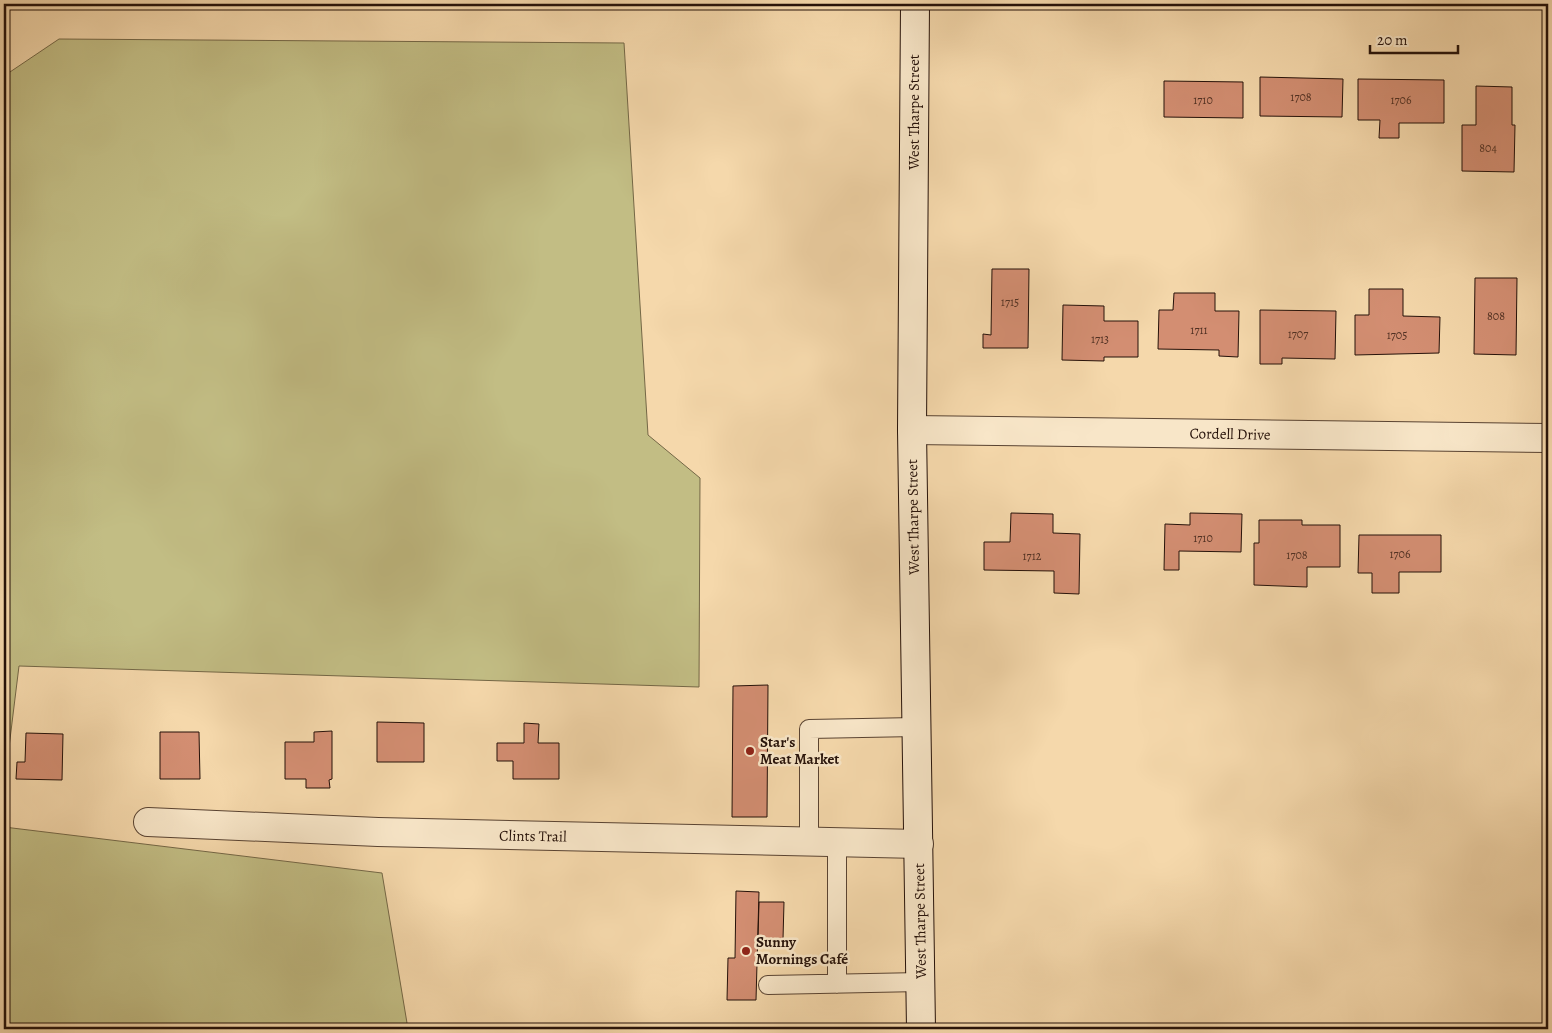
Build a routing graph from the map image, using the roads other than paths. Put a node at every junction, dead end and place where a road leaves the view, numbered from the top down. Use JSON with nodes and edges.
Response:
{"nodes":[{"id":1,"x":915,"y":4,"type":"edge"},
{"id":2,"x":912,"y":430,"type":"junction"},
{"id":3,"x":1548,"y":438,"type":"edge"},
{"id":4,"x":916,"y":727,"type":"junction"},
{"id":5,"x":148,"y":822,"type":"dead end"},
{"id":6,"x":809,"y":842,"type":"junction"},
{"id":7,"x":837,"y":842,"type":"junction"},
{"id":8,"x":919,"y":844,"type":"junction"},
{"id":9,"x":921,"y":982,"type":"junction"},
{"id":10,"x":837,"y":984,"type":"junction"},
{"id":11,"x":768,"y":985,"type":"dead end"},
{"id":12,"x":921,"y":1029,"type":"edge"}],
"edges":[{"from":1,"to":2,"type":"street","name":"West Tharpe Street"},
{"from":2,"to":3,"type":"street","name":"Cordell Drive"},
{"from":2,"to":4,"type":"street","name":"West Tharpe Street"},
{"from":4,"to":6,"type":"lane"},
{"from":4,"to":8,"type":"street","name":"West Tharpe Street"},
{"from":5,"to":6,"type":"street","name":"Clints Trail"},
{"from":6,"to":7,"type":"street","name":"Clints Trail"},
{"from":7,"to":8,"type":"street","name":"Clints Trail"},
{"from":7,"to":10,"type":"lane"},
{"from":8,"to":9,"type":"street","name":"West Tharpe Street"},
{"from":9,"to":10,"type":"lane"},
{"from":9,"to":12,"type":"street","name":"West Tharpe Street"},
{"from":10,"to":11,"type":"lane"}]}
